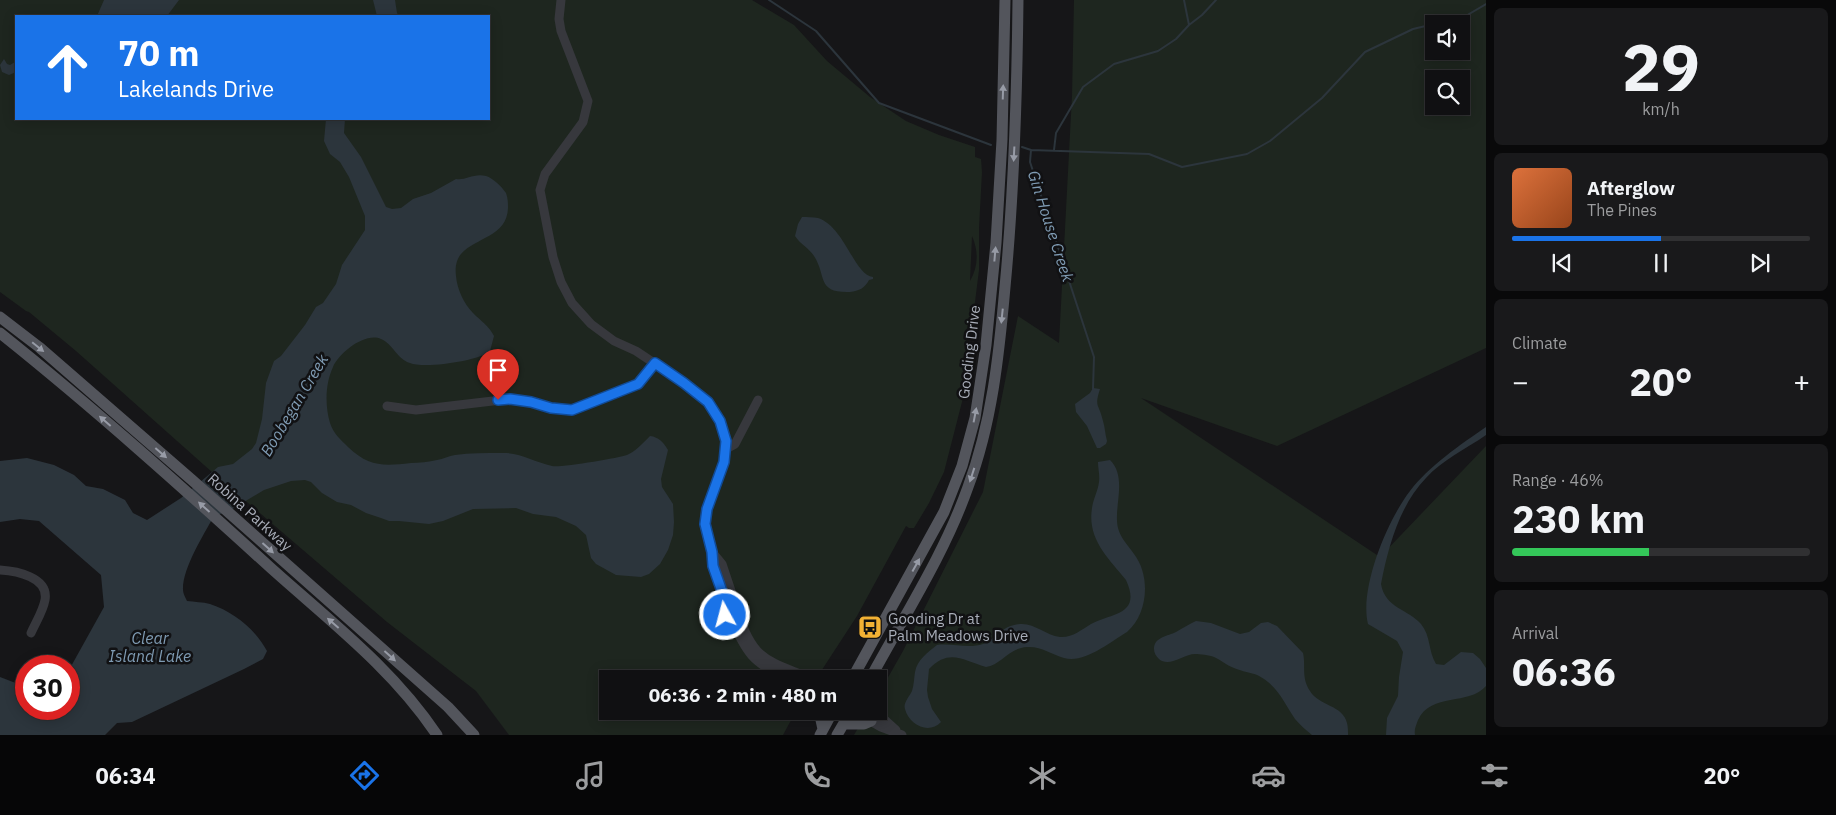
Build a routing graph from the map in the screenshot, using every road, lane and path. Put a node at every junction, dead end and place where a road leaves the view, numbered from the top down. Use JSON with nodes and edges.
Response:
{"nodes":[{"id":1,"x":561,"y":0,"type":"edge"},
{"id":2,"x":1005,"y":0,"type":"edge"},
{"id":3,"x":1018,"y":0,"type":"edge"},
{"id":4,"x":0,"y":317,"type":"edge"},
{"id":5,"x":0,"y":333,"type":"edge"},
{"id":6,"x":655,"y":363,"type":"junction"},
{"id":7,"x":758,"y":400,"type":"dead end"},
{"id":8,"x":388,"y":406,"type":"dead end"},
{"id":9,"x":726,"y":449,"type":"junction"},
{"id":10,"x":0,"y":570,"type":"edge"},
{"id":11,"x":729,"y":598,"type":"junction"},
{"id":12,"x":735,"y":616,"type":"junction"},
{"id":13,"x":31,"y":633,"type":"dead end"},
{"id":14,"x":771,"y":670,"type":"edge"},
{"id":15,"x":788,"y":670,"type":"edge"},
{"id":16,"x":857,"y":670,"type":"edge"},
{"id":17,"x":875,"y":670,"type":"edge"},
{"id":18,"x":829,"y":720,"type":"edge"},
{"id":19,"x":846,"y":720,"type":"edge"},
{"id":20,"x":867,"y":720,"type":"edge"},
{"id":21,"x":885,"y":720,"type":"edge"},
{"id":22,"x":844,"y":724,"type":"junction"},
{"id":23,"x":822,"y":732,"type":"edge"},
{"id":24,"x":901,"y":734,"type":"edge"},
{"id":25,"x":437,"y":735,"type":"edge"},
{"id":26,"x":474,"y":735,"type":"edge"},
{"id":27,"x":838,"y":735,"type":"edge"}],
"edges":[{"from":1,"to":6,"type":"street"},
{"from":16,"to":2,"type":"main road","name":"Gooding Drive","one_way":true},
{"from":3,"to":17,"type":"main road","name":"Gooding Drive","one_way":true},
{"from":4,"to":26,"type":"main road","name":"Robina Parkway","one_way":true},
{"from":25,"to":5,"type":"main road","name":"Robina Parkway","one_way":true},
{"from":6,"to":8,"type":"street"},
{"from":6,"to":9,"type":"street"},
{"from":7,"to":9,"type":"street"},
{"from":9,"to":11,"type":"street"},
{"from":10,"to":13,"type":"street"},
{"from":11,"to":12,"type":"street"},
{"from":11,"to":12,"type":"street"},
{"from":12,"to":14,"type":"street"},
{"from":12,"to":15,"type":"street"},
{"from":18,"to":23,"type":"main road"},
{"from":19,"to":22,"type":"main road"},
{"from":20,"to":22,"type":"main road"},
{"from":21,"to":24,"type":"street"},
{"from":22,"to":27,"type":"main road"}]}
